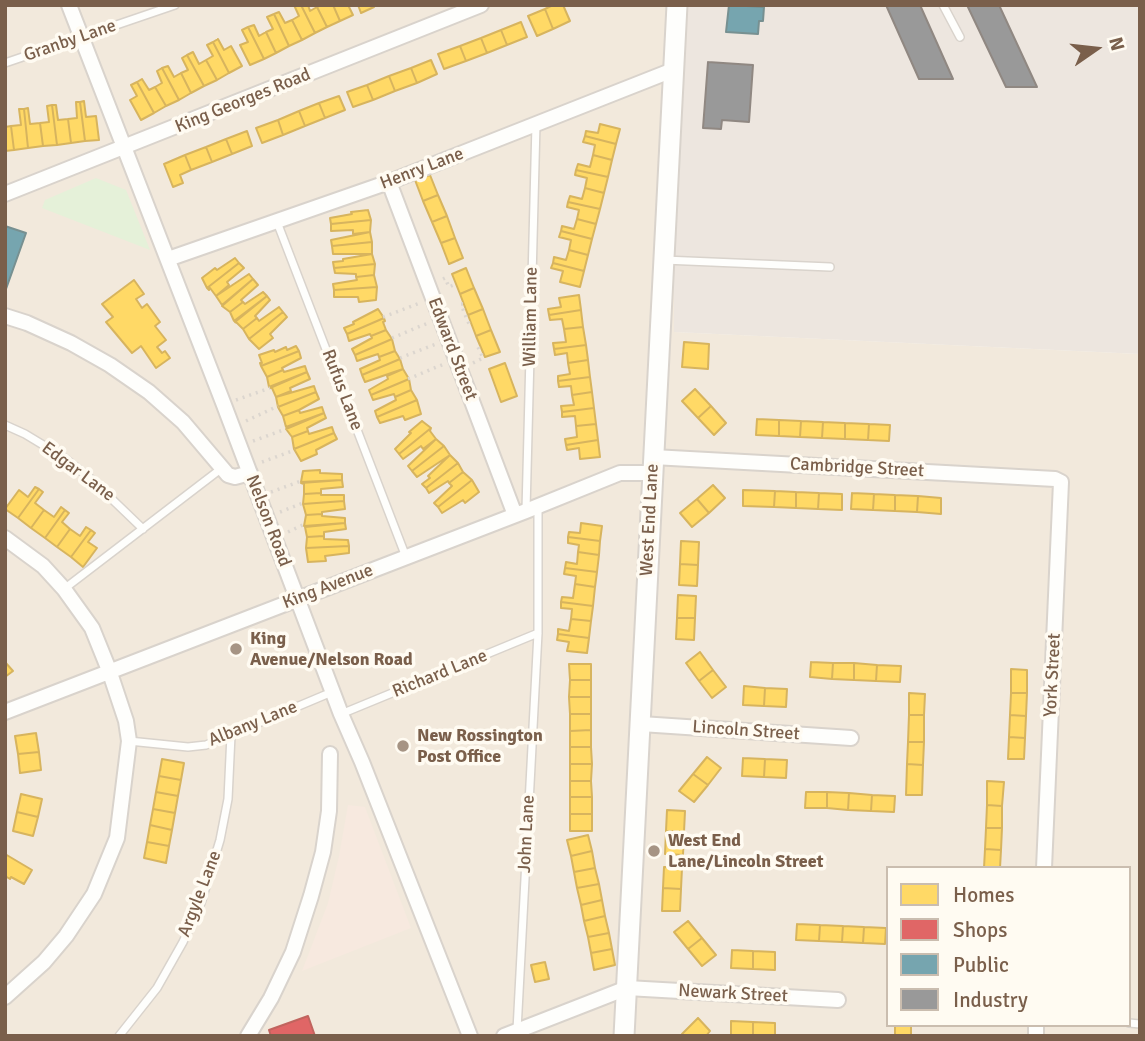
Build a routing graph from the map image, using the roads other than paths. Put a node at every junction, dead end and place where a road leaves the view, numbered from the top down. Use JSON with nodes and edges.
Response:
{"nodes":[{"id":1,"x":69,"y":5,"type":"edge"},
{"id":2,"x":175,"y":5,"type":"edge"},
{"id":3,"x":481,"y":5,"type":"edge"},
{"id":4,"x":677,"y":5,"type":"edge"},
{"id":5,"x":943,"y":5,"type":"edge"},
{"id":6,"x":80,"y":37,"type":"junction"},
{"id":7,"x":960,"y":37,"type":"dead end"},
{"id":8,"x":5,"y":63,"type":"edge"},
{"id":9,"x":673,"y":70,"type":"junction"},
{"id":10,"x":536,"y":124,"type":"junction"},
{"id":11,"x":124,"y":149,"type":"junction"},
{"id":12,"x":389,"y":182,"type":"junction"},
{"id":13,"x":5,"y":194,"type":"edge"},
{"id":14,"x":277,"y":222,"type":"junction"},
{"id":15,"x":168,"y":259,"type":"junction"},
{"id":16,"x":663,"y":260,"type":"junction"},
{"id":17,"x":830,"y":267,"type":"dead end"},
{"id":18,"x":5,"y":316,"type":"edge"},
{"id":19,"x":5,"y":425,"type":"edge"},
{"id":20,"x":652,"y":465,"type":"junction"},
{"id":21,"x":222,"y":468,"type":"junction"},
{"id":22,"x":249,"y":470,"type":"junction"},
{"id":23,"x":1061,"y":482,"type":"joint"},
{"id":24,"x":527,"y":511,"type":"junction"},
{"id":25,"x":143,"y":529,"type":"junction"},
{"id":26,"x":5,"y":538,"type":"edge"},
{"id":27,"x":407,"y":557,"type":"junction"},
{"id":28,"x":64,"y":589,"type":"junction"},
{"id":29,"x":298,"y":598,"type":"junction"},
{"id":30,"x":538,"y":633,"type":"junction"},
{"id":31,"x":109,"y":670,"type":"junction"},
{"id":32,"x":332,"y":691,"type":"junction"},
{"id":33,"x":5,"y":712,"type":"edge"},
{"id":34,"x":341,"y":714,"type":"junction"},
{"id":35,"x":641,"y":724,"type":"junction"},
{"id":36,"x":231,"y":734,"type":"junction"},
{"id":37,"x":851,"y":738,"type":"dead end"},
{"id":38,"x":129,"y":741,"type":"junction"},
{"id":39,"x":330,"y":754,"type":"dead end"},
{"id":40,"x":1044,"y":866,"type":"edge"},
{"id":41,"x":627,"y":988,"type":"junction"},
{"id":42,"x":5,"y":997,"type":"edge"},
{"id":43,"x":838,"y":1000,"type":"dead end"},
{"id":44,"x":512,"y":1034,"type":"edge"},
{"id":45,"x":119,"y":1036,"type":"edge"},
{"id":46,"x":248,"y":1036,"type":"edge"},
{"id":47,"x":470,"y":1036,"type":"edge"},
{"id":48,"x":624,"y":1036,"type":"edge"}],
"edges":[{"from":1,"to":6,"type":"street","name":"Nelson Road"},
{"from":2,"to":6,"type":"lane","name":"Granby Lane"},
{"from":3,"to":11,"type":"street","name":"King Georges Road"},
{"from":4,"to":9,"type":"street","name":"West End Lane"},
{"from":5,"to":7,"type":"lane"},
{"from":6,"to":8,"type":"lane","name":"Granby Lane"},
{"from":6,"to":11,"type":"street","name":"Nelson Road"},
{"from":9,"to":10,"type":"street","name":"Henry Lane"},
{"from":9,"to":16,"type":"street","name":"West End Lane"},
{"from":10,"to":12,"type":"street","name":"Henry Lane"},
{"from":10,"to":24,"type":"lane","name":"William Lane"},
{"from":11,"to":13,"type":"street","name":"King Georges Road"},
{"from":11,"to":15,"type":"street","name":"Nelson Road"},
{"from":12,"to":14,"type":"street","name":"Henry Lane"},
{"from":12,"to":24,"type":"street","name":"Edward Street"},
{"from":14,"to":15,"type":"street","name":"Henry Lane"},
{"from":14,"to":27,"type":"lane","name":"Rufus Lane"},
{"from":15,"to":22,"type":"street","name":"Nelson Road"},
{"from":16,"to":17,"type":"lane"},
{"from":16,"to":20,"type":"street","name":"West End Lane"},
{"from":18,"to":21,"type":"street"},
{"from":19,"to":25,"type":"lane","name":"Edgar Lane"},
{"from":20,"to":23,"type":"street","name":"Cambridge Street"},
{"from":20,"to":24,"type":"street","name":"King Avenue"},
{"from":20,"to":35,"type":"street","name":"West End Lane"},
{"from":21,"to":22,"type":"street"},
{"from":21,"to":25,"type":"lane"},
{"from":22,"to":29,"type":"street","name":"Nelson Road"},
{"from":23,"to":40,"type":"street","name":"York Street"},
{"from":24,"to":27,"type":"street","name":"King Avenue"},
{"from":24,"to":30,"type":"lane","name":"John Lane"},
{"from":25,"to":28,"type":"lane"},
{"from":26,"to":28,"type":"street"},
{"from":27,"to":29,"type":"street","name":"King Avenue"},
{"from":28,"to":31,"type":"street"},
{"from":29,"to":31,"type":"street","name":"King Avenue"},
{"from":29,"to":32,"type":"street","name":"Nelson Road"},
{"from":30,"to":34,"type":"lane","name":"Richard Lane"},
{"from":30,"to":44,"type":"lane","name":"John Lane"},
{"from":31,"to":33,"type":"street","name":"King Avenue"},
{"from":31,"to":38,"type":"street"},
{"from":32,"to":34,"type":"street","name":"Nelson Road"},
{"from":32,"to":36,"type":"lane","name":"Albany Lane"},
{"from":34,"to":47,"type":"street","name":"Nelson Road"},
{"from":35,"to":37,"type":"street","name":"Lincoln Street"},
{"from":35,"to":41,"type":"street","name":"West End Lane"},
{"from":36,"to":38,"type":"lane","name":"Albany Lane"},
{"from":36,"to":45,"type":"lane","name":"Argyle Lane"},
{"from":38,"to":42,"type":"street"},
{"from":39,"to":46,"type":"street"},
{"from":41,"to":43,"type":"street","name":"Newark Street"},
{"from":41,"to":44,"type":"street"},
{"from":41,"to":48,"type":"street","name":"West End Lane"}]}
